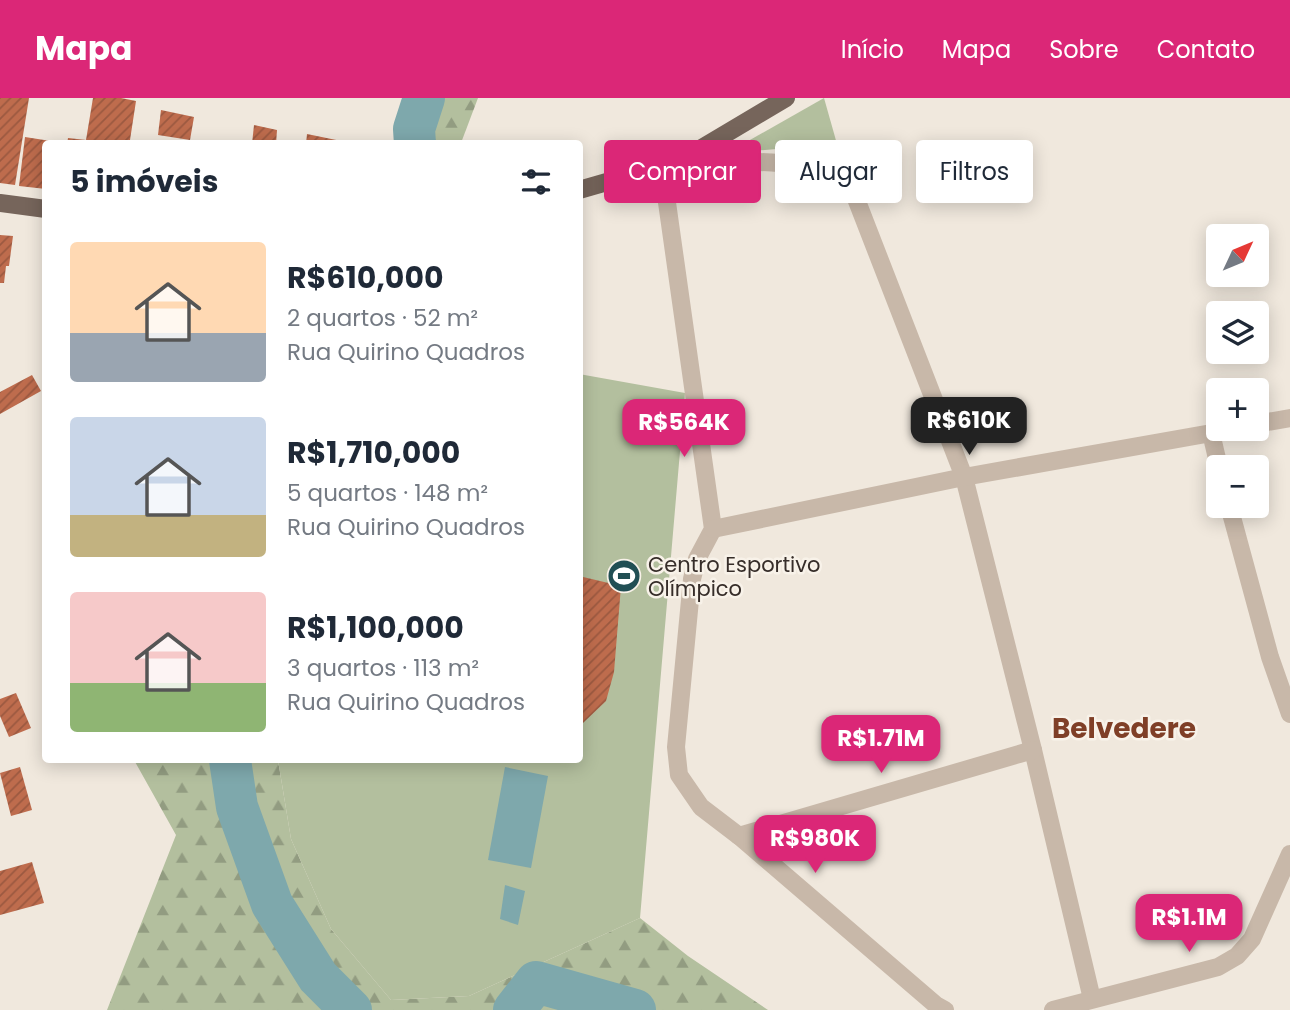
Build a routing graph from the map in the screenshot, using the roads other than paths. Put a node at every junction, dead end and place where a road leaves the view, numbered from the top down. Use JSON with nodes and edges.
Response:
{"nodes":[{"id":1,"x":786,"y":98,"type":"edge"},
{"id":2,"x":714,"y":140,"type":"edge"},
{"id":3,"x":761,"y":164,"type":"edge"},
{"id":4,"x":604,"y":183,"type":"edge"},
{"id":5,"x":583,"y":189,"type":"edge"},
{"id":6,"x":0,"y":203,"type":"edge"},
{"id":7,"x":667,"y":203,"type":"edge"},
{"id":8,"x":42,"y":208,"type":"edge"},
{"id":9,"x":1290,"y":418,"type":"edge"},
{"id":10,"x":1269,"y":422,"type":"edge"},
{"id":11,"x":1206,"y":434,"type":"edge"},
{"id":12,"x":964,"y":477,"type":"junction"},
{"id":13,"x":1232,"y":518,"type":"edge"},
{"id":14,"x":713,"y":529,"type":"junction"},
{"id":15,"x":1290,"y":714,"type":"edge"},
{"id":16,"x":1033,"y":750,"type":"junction"},
{"id":17,"x":739,"y":836,"type":"junction"},
{"id":18,"x":1290,"y":854,"type":"edge"},
{"id":19,"x":1092,"y":999,"type":"junction"},
{"id":20,"x":945,"y":1010,"type":"edge"},
{"id":21,"x":1053,"y":1010,"type":"edge"}],
"edges":[{"from":1,"to":2,"type":"main road"},
{"from":3,"to":12,"type":"street"},
{"from":4,"to":5,"type":"main road"},
{"from":6,"to":8,"type":"main road"},
{"from":7,"to":14,"type":"street"},
{"from":9,"to":10,"type":"street"},
{"from":11,"to":12,"type":"street"},
{"from":12,"to":14,"type":"street"},
{"from":12,"to":16,"type":"street"},
{"from":13,"to":15,"type":"street"},
{"from":14,"to":17,"type":"street"},
{"from":16,"to":17,"type":"street"},
{"from":16,"to":19,"type":"street"},
{"from":17,"to":20,"type":"street"},
{"from":18,"to":19,"type":"street"},
{"from":19,"to":21,"type":"street"}]}
